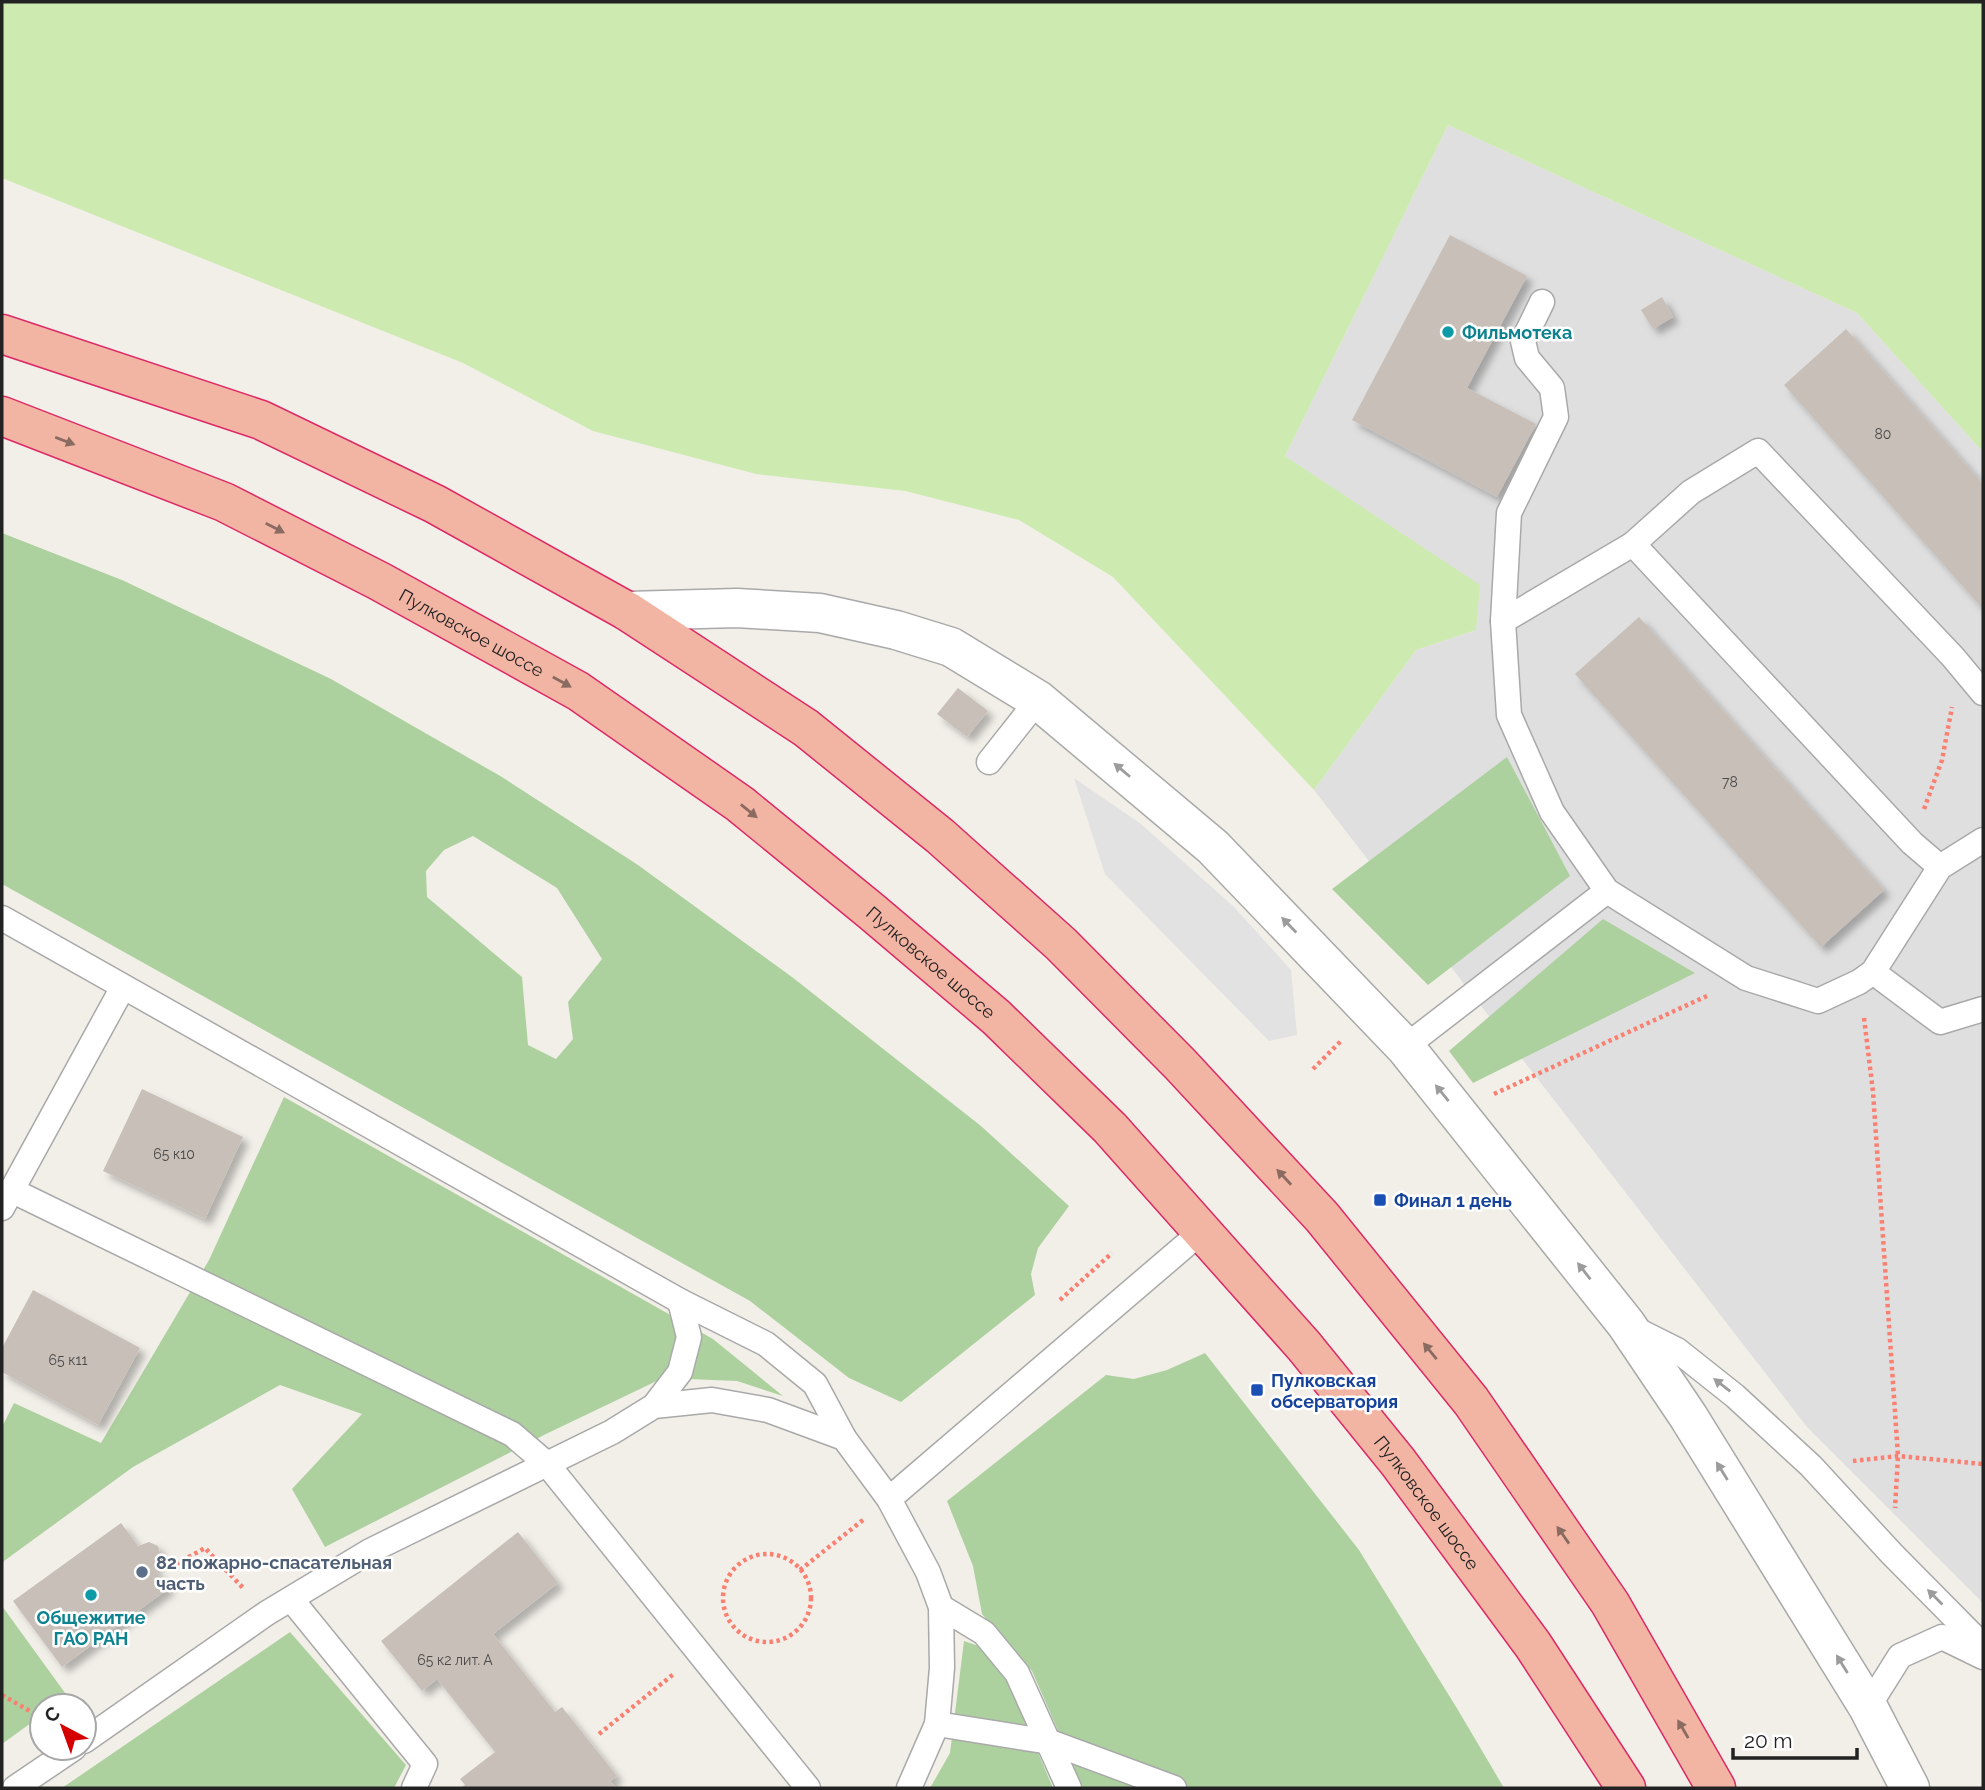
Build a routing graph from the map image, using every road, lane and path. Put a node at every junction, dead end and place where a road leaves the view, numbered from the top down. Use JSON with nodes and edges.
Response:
{"nodes":[{"id":1,"x":1542,"y":302,"type":"dead end"},
{"id":2,"x":2,"y":334,"type":"edge"},
{"id":3,"x":2,"y":416,"type":"edge"},
{"id":4,"x":1633,"y":544,"type":"junction"},
{"id":5,"x":627,"y":611,"type":"junction"},
{"id":6,"x":1503,"y":621,"type":"junction"},
{"id":7,"x":1953,"y":657,"type":"junction"},
{"id":8,"x":1983,"y":693,"type":"edge"},
{"id":9,"x":1038,"y":700,"type":"junction"},
{"id":10,"x":989,"y":762,"type":"dead end"},
{"id":11,"x":1983,"y":840,"type":"edge"},
{"id":12,"x":1912,"y":843,"type":"junction"},
{"id":13,"x":1940,"y":867,"type":"junction"},
{"id":14,"x":1606,"y":891,"type":"junction"},
{"id":15,"x":2,"y":918,"type":"edge"},
{"id":16,"x":1866,"y":977,"type":"junction"},
{"id":17,"x":1746,"y":978,"type":"junction"},
{"id":18,"x":123,"y":987,"type":"junction"},
{"id":19,"x":1983,"y":1009,"type":"edge"},
{"id":20,"x":1335,"y":1047,"type":"dead end"},
{"id":21,"x":1405,"y":1048,"type":"junction"},
{"id":22,"x":1313,"y":1069,"type":"dead end"},
{"id":23,"x":1497,"y":1094,"type":"dead end"},
{"id":24,"x":6,"y":1199,"type":"edge"},
{"id":25,"x":1201,"y":1232,"type":"junction"},
{"id":26,"x":1112,"y":1253,"type":"dead end"},
{"id":27,"x":1060,"y":1300,"type":"dead end"},
{"id":28,"x":680,"y":1301,"type":"junction"},
{"id":29,"x":1626,"y":1324,"type":"junction"},
{"id":30,"x":654,"y":1406,"type":"junction"},
{"id":31,"x":844,"y":1438,"type":"junction"},
{"id":32,"x":1898,"y":1456,"type":"junction"},
{"id":33,"x":547,"y":1464,"type":"junction"},
{"id":34,"x":1983,"y":1464,"type":"edge"},
{"id":35,"x":1811,"y":1466,"type":"junction"},
{"id":36,"x":889,"y":1499,"type":"junction"},
{"id":37,"x":1892,"y":1554,"type":"junction"},
{"id":38,"x":176,"y":1564,"type":"dead end"},
{"id":39,"x":800,"y":1570,"type":"junction"},
{"id":40,"x":291,"y":1599,"type":"junction"},
{"id":41,"x":941,"y":1607,"type":"junction"},
{"id":42,"x":267,"y":1613,"type":"junction"},
{"id":43,"x":734,"y":1628,"type":"junction"},
{"id":44,"x":1983,"y":1646,"type":"edge"},
{"id":45,"x":700,"y":1654,"type":"junction"},
{"id":46,"x":1983,"y":1657,"type":"edge"},
{"id":47,"x":2,"y":1695,"type":"edge"},
{"id":48,"x":1868,"y":1707,"type":"junction"},
{"id":49,"x":28,"y":1710,"type":"edge"},
{"id":50,"x":937,"y":1724,"type":"junction"},
{"id":51,"x":98,"y":1731,"type":"edge"},
{"id":52,"x":599,"y":1734,"type":"dead end"},
{"id":53,"x":1050,"y":1742,"type":"junction"},
{"id":54,"x":53,"y":1762,"type":"edge"},
{"id":55,"x":15,"y":1788,"type":"edge"},
{"id":56,"x":414,"y":1788,"type":"edge"},
{"id":57,"x":807,"y":1788,"type":"edge"},
{"id":58,"x":909,"y":1788,"type":"edge"},
{"id":59,"x":1069,"y":1788,"type":"edge"},
{"id":60,"x":1174,"y":1788,"type":"edge"},
{"id":61,"x":1626,"y":1788,"type":"edge"},
{"id":62,"x":1716,"y":1788,"type":"edge"},
{"id":63,"x":1910,"y":1788,"type":"edge"}],
"edges":[{"from":1,"to":6,"type":"lane"},
{"from":2,"to":5,"type":"highway"},
{"from":3,"to":25,"type":"highway","name":"Пулковское шоссе","one_way":true},
{"from":4,"to":6,"type":"lane"},
{"from":4,"to":7,"type":"lane"},
{"from":4,"to":12,"type":"lane"},
{"from":5,"to":9,"type":"street"},
{"from":62,"to":5,"type":"highway","one_way":true},
{"from":6,"to":14,"type":"lane"},
{"from":7,"to":8,"type":"lane"},
{"from":7,"to":12,"type":"path"},
{"from":9,"to":10,"type":"lane"},
{"from":21,"to":9,"type":"street","one_way":true},
{"from":11,"to":13,"type":"lane"},
{"from":12,"to":13,"type":"lane"},
{"from":13,"to":16,"type":"lane"},
{"from":14,"to":17,"type":"lane"},
{"from":14,"to":21,"type":"lane"},
{"from":15,"to":18,"type":"lane"},
{"from":16,"to":17,"type":"lane"},
{"from":16,"to":19,"type":"lane"},
{"from":16,"to":32,"type":"path"},
{"from":17,"to":23,"type":"path"},
{"from":18,"to":24,"type":"lane"},
{"from":18,"to":28,"type":"lane"},
{"from":20,"to":22,"type":"path"},
{"from":29,"to":21,"type":"street","one_way":true},
{"from":24,"to":33,"type":"lane"},
{"from":25,"to":36,"type":"lane"},
{"from":25,"to":61,"type":"highway","name":"Пулковское шоссе"},
{"from":26,"to":27,"type":"path"},
{"from":28,"to":30,"type":"lane"},
{"from":28,"to":31,"type":"lane"},
{"from":35,"to":29,"type":"lane","one_way":true},
{"from":48,"to":29,"type":"street","one_way":true},
{"from":30,"to":31,"type":"lane"},
{"from":30,"to":33,"type":"lane"},
{"from":31,"to":36,"type":"lane"},
{"from":32,"to":34,"type":"path"},
{"from":32,"to":35,"type":"path"},
{"from":32,"to":37,"type":"path"},
{"from":33,"to":40,"type":"lane"},
{"from":33,"to":45,"type":"lane"},
{"from":35,"to":37,"type":"lane"},
{"from":36,"to":39,"type":"path"},
{"from":36,"to":41,"type":"lane"},
{"from":44,"to":37,"type":"lane","one_way":true},
{"from":38,"to":42,"type":"path"},
{"from":39,"to":43,"type":"path"},
{"from":39,"to":43,"type":"path"},
{"from":40,"to":42,"type":"lane"},
{"from":40,"to":56,"type":"lane"},
{"from":41,"to":50,"type":"lane"},
{"from":41,"to":53,"type":"lane"},
{"from":42,"to":51,"type":"lane"},
{"from":43,"to":45,"type":"path"},
{"from":45,"to":52,"type":"path"},
{"from":45,"to":57,"type":"lane"},
{"from":46,"to":48,"type":"lane"},
{"from":47,"to":49,"type":"path"},
{"from":48,"to":63,"type":"street"},
{"from":50,"to":53,"type":"lane"},
{"from":50,"to":58,"type":"lane"},
{"from":53,"to":59,"type":"lane"},
{"from":53,"to":60,"type":"lane"},
{"from":54,"to":55,"type":"lane"}]}
